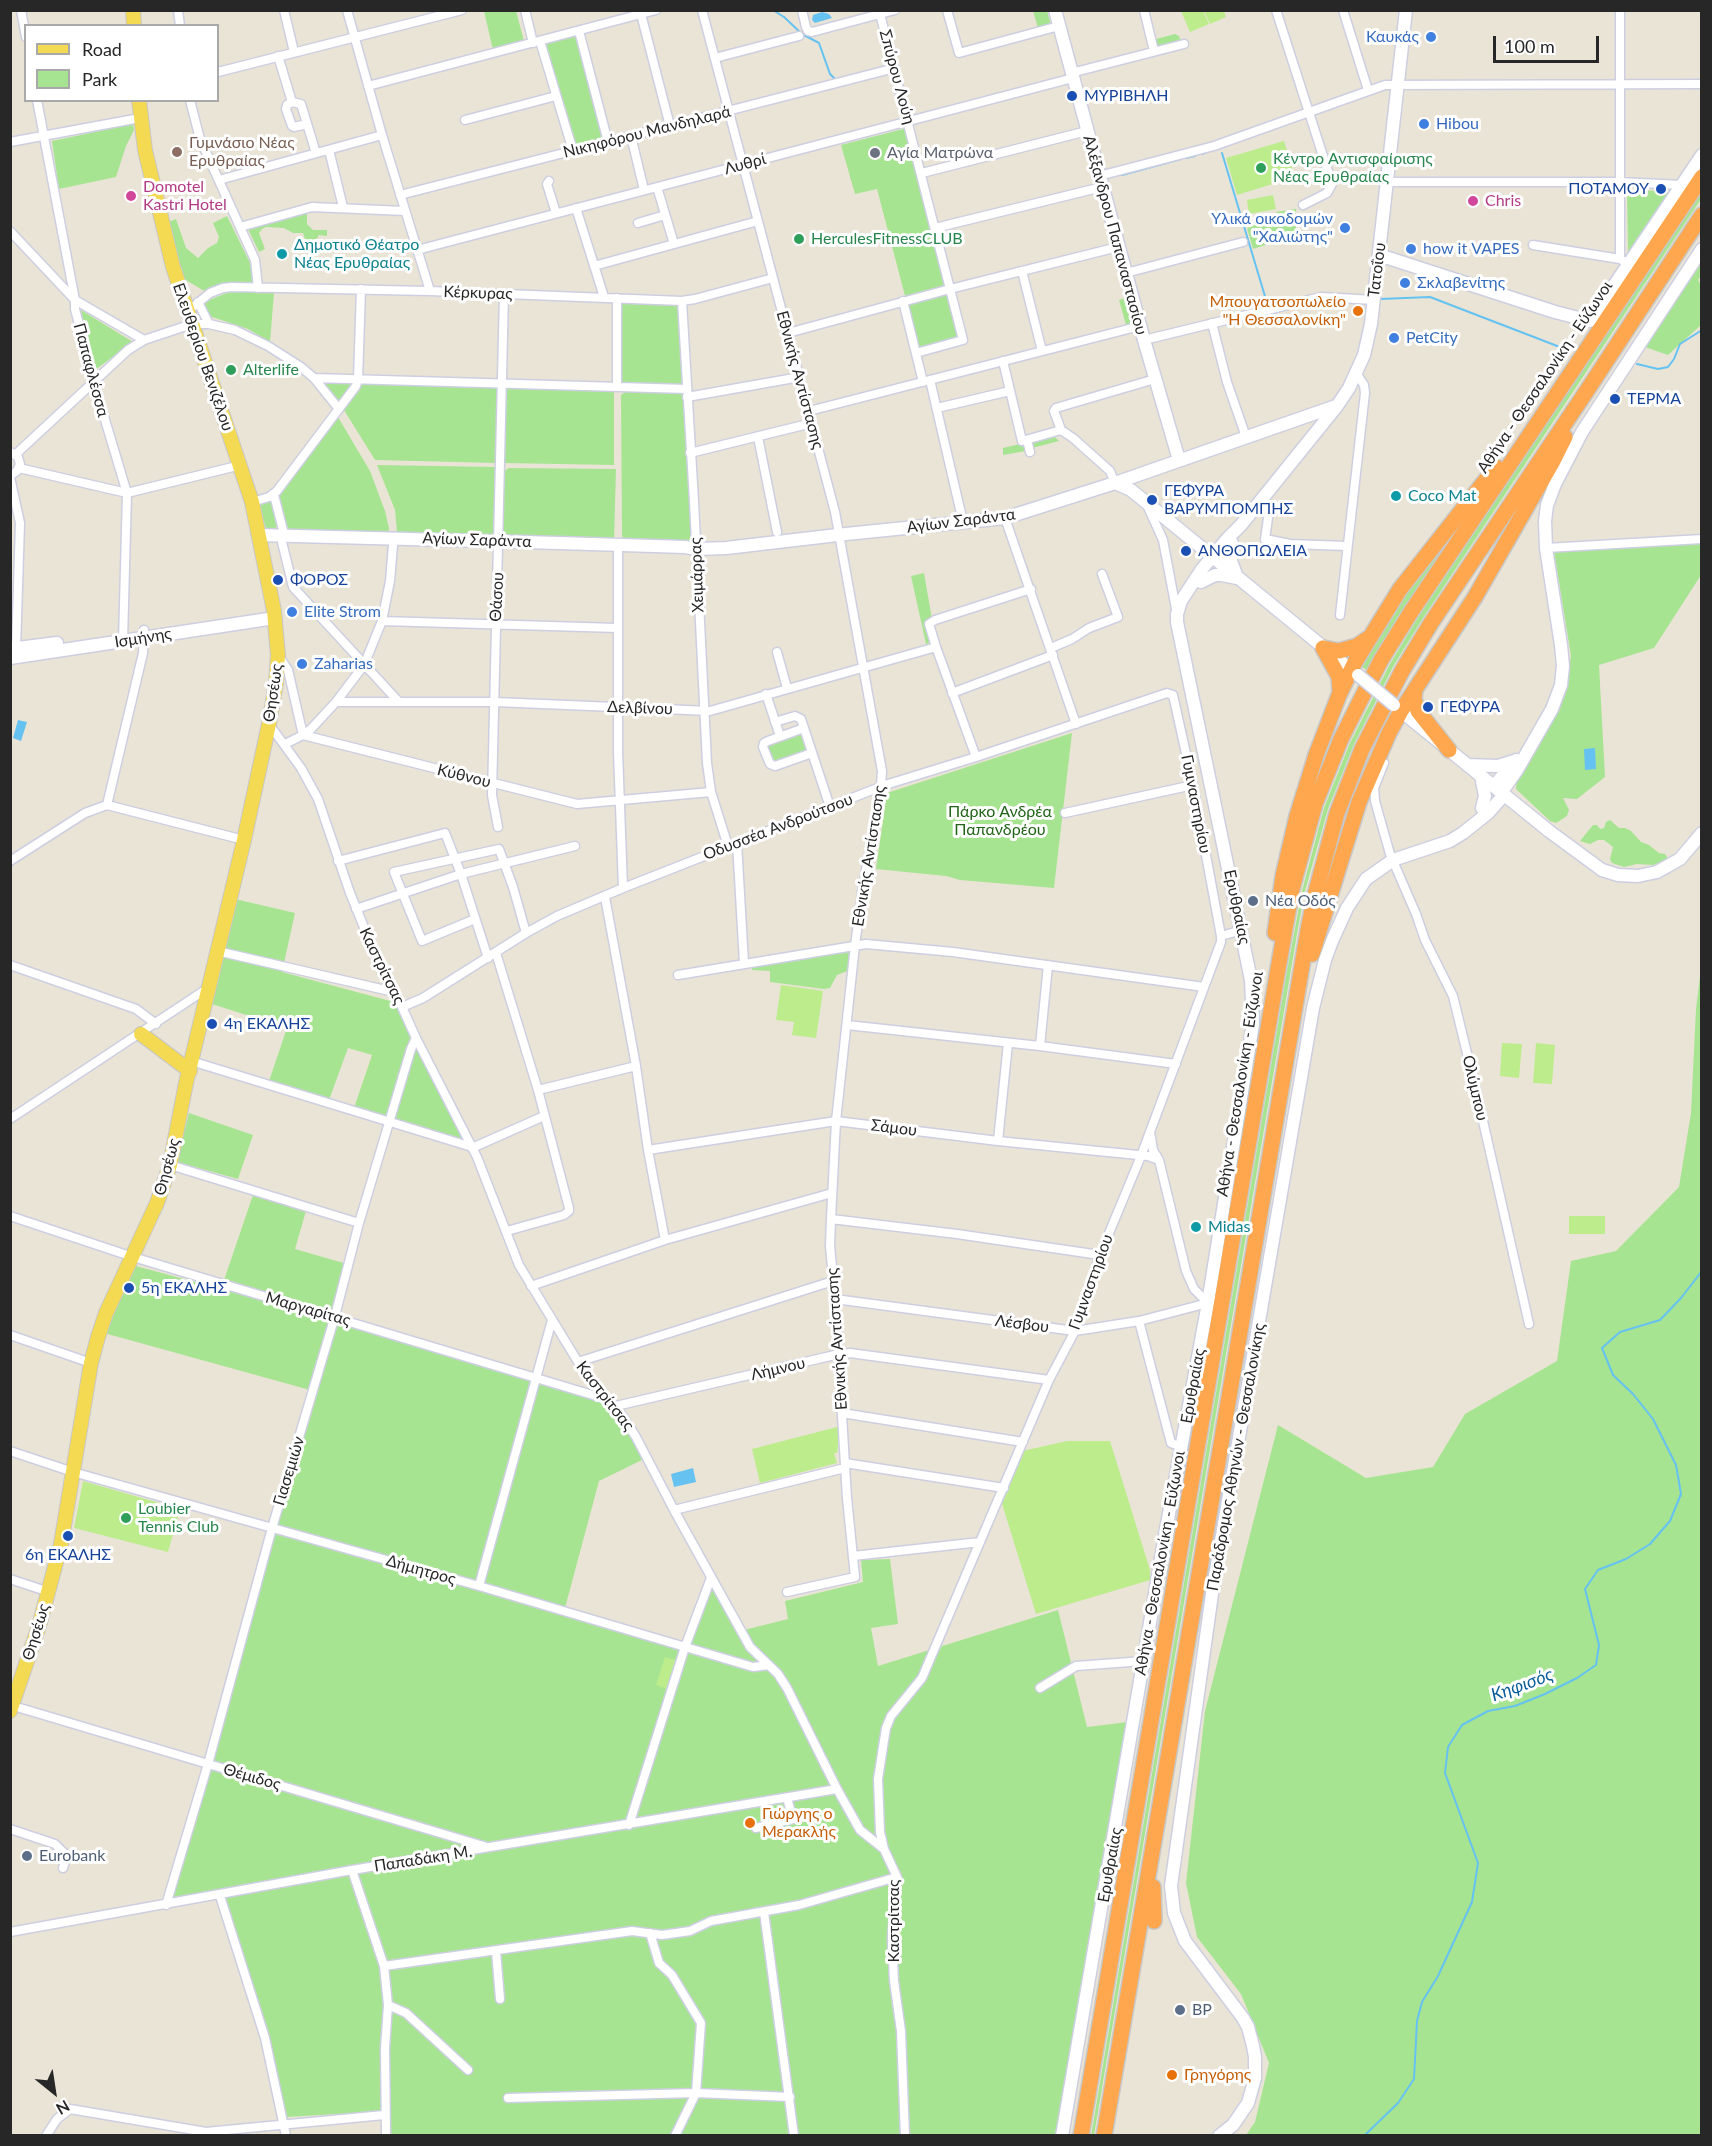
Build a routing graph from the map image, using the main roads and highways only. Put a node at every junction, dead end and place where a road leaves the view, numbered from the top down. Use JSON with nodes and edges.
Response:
{"nodes":[{"id":1,"x":1055,"y":10,"type":"edge"},
{"id":2,"x":1406,"y":10,"type":"edge"},
{"id":3,"x":139,"y":102,"type":"edge"},
{"id":4,"x":1701,"y":154,"type":"edge"},
{"id":5,"x":1701,"y":177,"type":"edge"},
{"id":6,"x":1701,"y":215,"type":"edge"},
{"id":7,"x":1701,"y":249,"type":"edge"},
{"id":8,"x":1379,"y":255,"type":"junction"},
{"id":9,"x":1588,"y":389,"type":"junction"},
{"id":10,"x":1555,"y":394,"type":"junction"},
{"id":11,"x":1337,"y":406,"type":"junction"},
{"id":12,"x":1179,"y":460,"type":"junction"},
{"id":13,"x":1115,"y":483,"type":"junction"},
{"id":14,"x":283,"y":538,"type":"junction"},
{"id":15,"x":259,"y":539,"type":"junction"},
{"id":16,"x":1229,"y":541,"type":"junction"},
{"id":17,"x":499,"y":544,"type":"junction"},
{"id":18,"x":1196,"y":544,"type":"junction"},
{"id":19,"x":1215,"y":559,"type":"junction"},
{"id":20,"x":1237,"y":578,"type":"junction"},
{"id":21,"x":1201,"y":582,"type":"junction"},
{"id":22,"x":274,"y":615,"type":"junction"},
{"id":23,"x":1370,"y":637,"type":"junction"},
{"id":24,"x":1182,"y":638,"type":"junction"},
{"id":25,"x":1323,"y":648,"type":"junction"},
{"id":26,"x":12,"y":652,"type":"edge"},
{"id":27,"x":1354,"y":672,"type":"junction"},
{"id":28,"x":1418,"y":685,"type":"junction"},
{"id":29,"x":1339,"y":695,"type":"junction"},
{"id":30,"x":1398,"y":708,"type":"junction"},
{"id":31,"x":1533,"y":741,"type":"junction"},
{"id":32,"x":1449,"y":750,"type":"junction"},
{"id":33,"x":1518,"y":759,"type":"junction"},
{"id":34,"x":1467,"y":765,"type":"junction"},
{"id":35,"x":1481,"y":776,"type":"junction"},
{"id":36,"x":1499,"y":791,"type":"junction"},
{"id":37,"x":1482,"y":808,"type":"junction"},
{"id":38,"x":1474,"y":824,"type":"junction"},
{"id":39,"x":1701,"y":833,"type":"edge"},
{"id":40,"x":1271,"y":1013,"type":"junction"},
{"id":41,"x":1294,"y":1018,"type":"junction"},
{"id":42,"x":141,"y":1034,"type":"road end"},
{"id":43,"x":190,"y":1066,"type":"junction"},
{"id":44,"x":11,"y":1707,"type":"edge"},
{"id":45,"x":1151,"y":1857,"type":"junction"},
{"id":46,"x":1154,"y":1921,"type":"dead end"},
{"id":47,"x":1062,"y":2136,"type":"edge"},
{"id":48,"x":1081,"y":2136,"type":"edge"},
{"id":49,"x":1104,"y":2136,"type":"edge"},
{"id":50,"x":1219,"y":2136,"type":"edge"}],
"edges":[{"from":1,"to":12,"type":"main road","name":"Αλέξανδρου Παπαναστασίου"},
{"from":2,"to":8,"type":"main road","name":"Τατοΐου"},
{"from":3,"to":15,"type":"main road","name":"Ελευθερίου Βενιζέλου"},
{"from":4,"to":8,"type":"main road"},
{"from":5,"to":10,"type":"highway","name":"Αθήνα - Θεσσαλονίκη - Εύζωνοι"},
{"from":6,"to":9,"type":"highway"},
{"from":7,"to":31,"type":"main road","name":"Παράδρομος Αθηνών - Θεσσαλονίκης"},
{"from":8,"to":11,"type":"main road","name":"Τατοΐου"},
{"from":9,"to":28,"type":"highway"},
{"from":9,"to":41,"type":"highway"},
{"from":10,"to":23,"type":"highway"},
{"from":10,"to":40,"type":"highway","name":"Αθήνα - Θεσσαλονίκη - Εύζωνοι"},
{"from":11,"to":12,"type":"main road"},
{"from":11,"to":16,"type":"main road","name":"Τατοΐου"},
{"from":12,"to":13,"type":"main road","name":"Αγίων Σαράντα"},
{"from":13,"to":17,"type":"main road","name":"Αγίων Σαράντα"},
{"from":13,"to":18,"type":"main road","name":"Ερυθραίας"},
{"from":14,"to":15,"type":"main road","name":"Αγίων Σαράντα"},
{"from":14,"to":17,"type":"main road","name":"Αγίων Σαράντα"},
{"from":14,"to":17,"type":"main road","name":"Αγίων Σαράντα"},
{"from":15,"to":22,"type":"main road","name":"Ελευθερίου Βενιζέλου"},
{"from":16,"to":18,"type":"main road"},
{"from":16,"to":19,"type":"main road","name":"Τατοΐου"},
{"from":16,"to":20,"type":"main road"},
{"from":18,"to":19,"type":"main road","name":"Ερυθραίας"},
{"from":19,"to":20,"type":"main road","name":"Ερυθραίας"},
{"from":19,"to":21,"type":"main road","name":"Ερυθραίας"},
{"from":19,"to":24,"type":"main road","name":"Ερυθραίας"},
{"from":20,"to":21,"type":"main road"},
{"from":20,"to":25,"type":"main road","name":"Ερυθραίας"},
{"from":21,"to":24,"type":"main road","name":"Ερυθραίας"},
{"from":22,"to":26,"type":"main road","name":"Ισμήνης"},
{"from":22,"to":43,"type":"main road","name":"Θησέως"},
{"from":23,"to":25,"type":"highway"},
{"from":23,"to":27,"type":"highway"},
{"from":24,"to":47,"type":"main road","name":"Ερυθραίας"},
{"from":25,"to":27,"type":"main road","name":"Ερυθραίας"},
{"from":25,"to":29,"type":"highway"},
{"from":27,"to":29,"type":"highway"},
{"from":27,"to":30,"type":"main road","name":"Ερυθραίας","bridge":true},
{"from":28,"to":30,"type":"highway"},
{"from":28,"to":32,"type":"highway"},
{"from":29,"to":40,"type":"highway"},
{"from":30,"to":32,"type":"main road","name":"Ερυθραίας"},
{"from":30,"to":41,"type":"highway"},
{"from":31,"to":33,"type":"main road","name":"Παράδρομος Αθηνών - Θεσσαλονίκης"},
{"from":31,"to":36,"type":"main road","name":"Παράδρομος Αθηνών - Θεσσαλονίκης"},
{"from":32,"to":34,"type":"main road","name":"Ερυθραίας"},
{"from":33,"to":34,"type":"main road"},
{"from":33,"to":36,"type":"main road","name":"Παράδρομος Αθηνών - Θεσσαλονίκης"},
{"from":34,"to":35,"type":"main road","name":"Ερυθραίας"},
{"from":35,"to":36,"type":"main road","name":"Ερυθραίας"},
{"from":35,"to":37,"type":"main road"},
{"from":36,"to":37,"type":"main road","name":"Παράδρομος Αθηνών - Θεσσαλονίκης"},
{"from":36,"to":38,"type":"main road","name":"Παράδρομος Αθηνών - Θεσσαλονίκης"},
{"from":36,"to":39,"type":"main road","name":"Ερυθραίας"},
{"from":37,"to":38,"type":"main road","name":"Παράδρομος Αθηνών - Θεσσαλονίκης"},
{"from":38,"to":50,"type":"main road","name":"Παράδρομος Αθηνών - Θεσσαλονίκης"},
{"from":40,"to":48,"type":"highway","name":"Αθήνα - Θεσσαλονίκη - Εύζωνοι"},
{"from":41,"to":45,"type":"highway"},
{"from":42,"to":43,"type":"main road"},
{"from":43,"to":44,"type":"main road","name":"Θησέως"},
{"from":45,"to":46,"type":"highway"},
{"from":45,"to":49,"type":"highway"}]}
